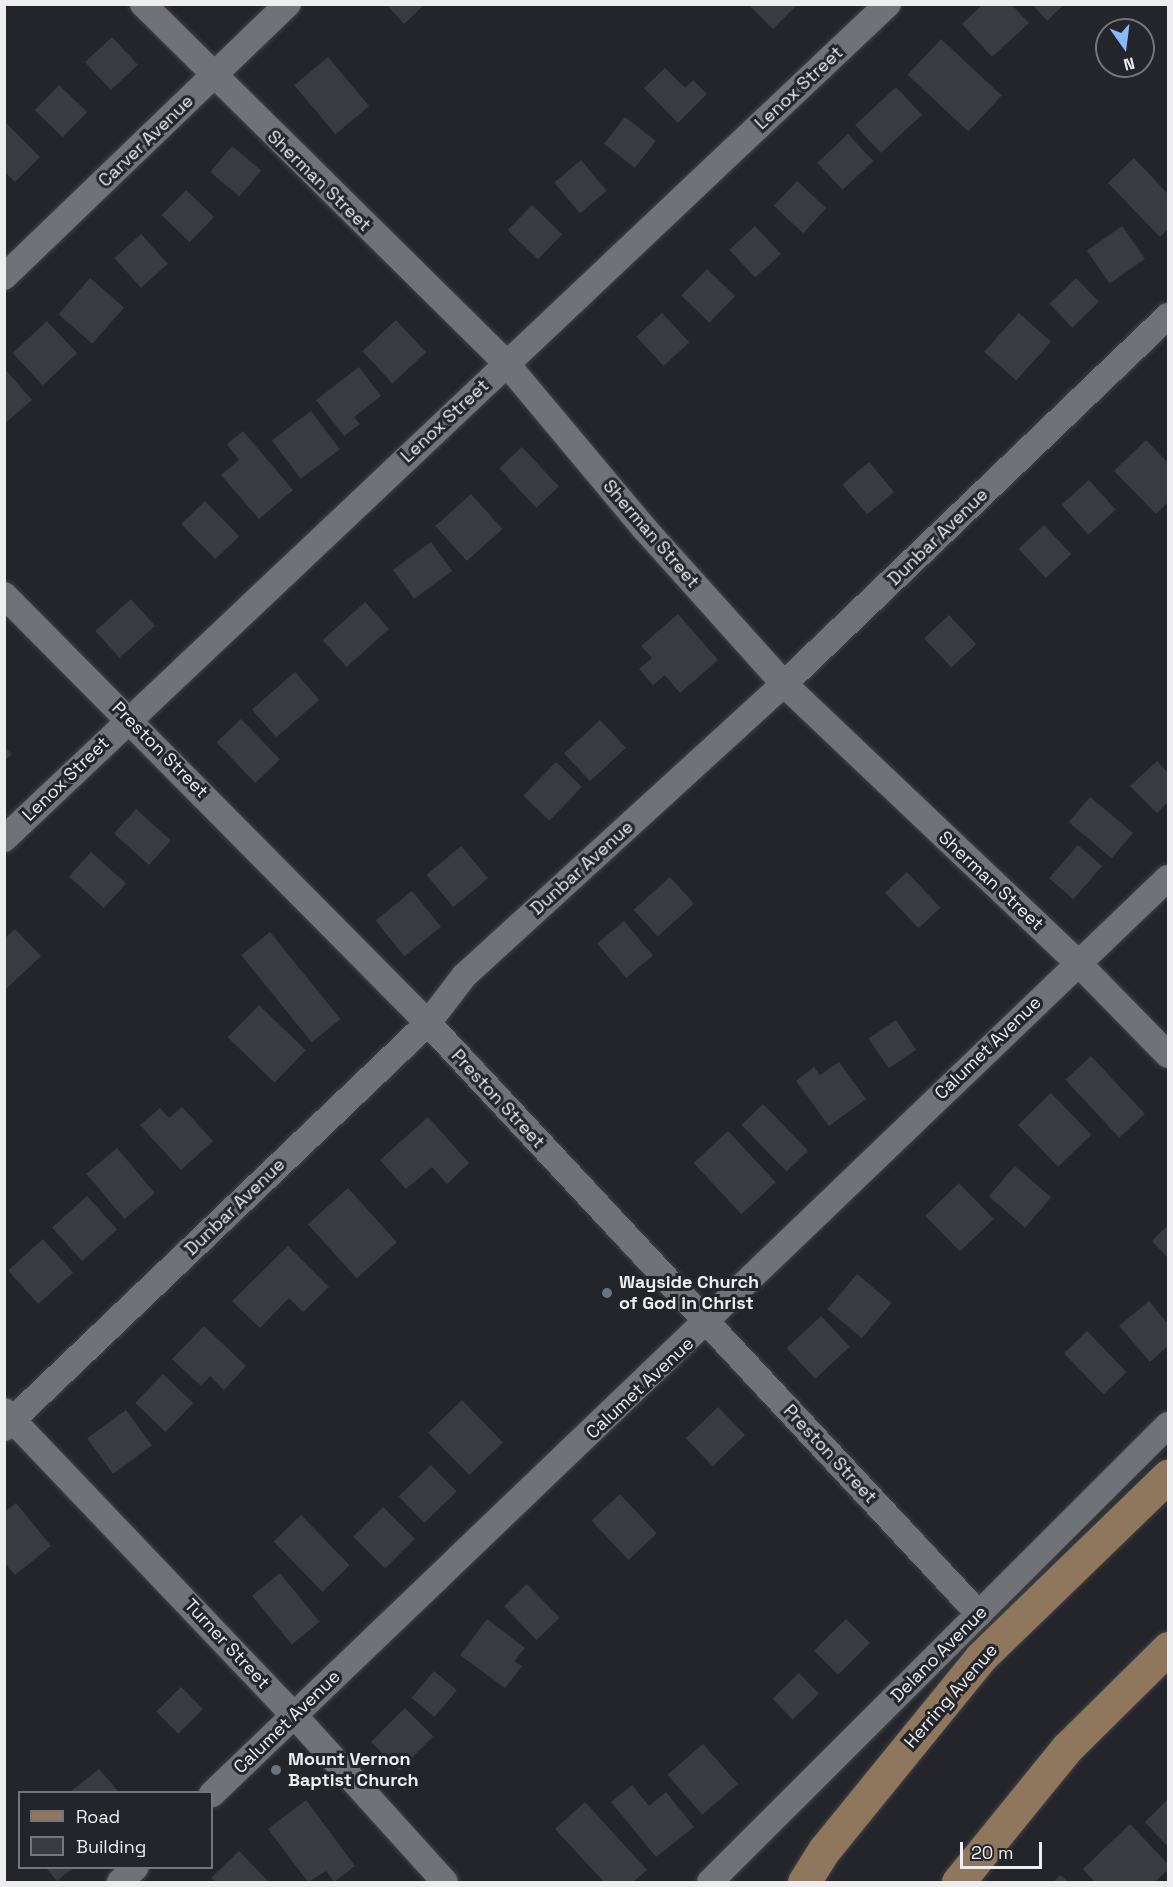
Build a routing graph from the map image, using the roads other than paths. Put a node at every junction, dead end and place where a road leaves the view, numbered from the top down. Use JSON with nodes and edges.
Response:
{"nodes":[{"id":1,"x":143,"y":4,"type":"edge"},
{"id":2,"x":288,"y":4,"type":"edge"},
{"id":3,"x":888,"y":4,"type":"edge"},
{"id":4,"x":212,"y":77,"type":"junction"},
{"id":5,"x":4,"y":277,"type":"edge"},
{"id":6,"x":1168,"y":316,"type":"edge"},
{"id":7,"x":506,"y":363,"type":"junction"},
{"id":8,"x":4,"y":595,"type":"edge"},
{"id":9,"x":784,"y":684,"type":"junction"},
{"id":10,"x":129,"y":718,"type":"junction"},
{"id":11,"x":4,"y":839,"type":"edge"},
{"id":12,"x":1168,"y":878,"type":"edge"},
{"id":13,"x":1077,"y":962,"type":"junction"},
{"id":14,"x":428,"y":1023,"type":"junction"},
{"id":15,"x":1168,"y":1056,"type":"edge"},
{"id":16,"x":708,"y":1323,"type":"junction"},
{"id":17,"x":8,"y":1419,"type":"edge"},
{"id":18,"x":1168,"y":1425,"type":"edge"},
{"id":19,"x":1168,"y":1476,"type":"edge"},
{"id":20,"x":979,"y":1614,"type":"junction"},
{"id":21,"x":1168,"y":1648,"type":"edge"},
{"id":22,"x":294,"y":1715,"type":"junction"},
{"id":23,"x":213,"y":1793,"type":"edge"},
{"id":24,"x":134,"y":1869,"type":"edge"},
{"id":25,"x":120,"y":1882,"type":"edge"},
{"id":26,"x":445,"y":1882,"type":"edge"},
{"id":27,"x":710,"y":1882,"type":"edge"},
{"id":28,"x":804,"y":1882,"type":"edge"},
{"id":29,"x":958,"y":1882,"type":"edge"}],
"edges":[{"from":1,"to":4,"type":"street","name":"Sherman Street"},
{"from":2,"to":4,"type":"street","name":"Carver Avenue"},
{"from":3,"to":7,"type":"street","name":"Lenox Street"},
{"from":4,"to":5,"type":"street","name":"Carver Avenue"},
{"from":4,"to":7,"type":"street","name":"Sherman Street"},
{"from":6,"to":9,"type":"street","name":"Dunbar Avenue"},
{"from":7,"to":9,"type":"street","name":"Sherman Street"},
{"from":7,"to":10,"type":"street","name":"Lenox Street"},
{"from":8,"to":10,"type":"street","name":"Preston Street"},
{"from":9,"to":13,"type":"street","name":"Sherman Street"},
{"from":9,"to":14,"type":"street","name":"Dunbar Avenue"},
{"from":10,"to":11,"type":"street","name":"Lenox Street"},
{"from":10,"to":14,"type":"street","name":"Preston Street"},
{"from":12,"to":13,"type":"street","name":"Calumet Avenue"},
{"from":13,"to":15,"type":"street","name":"Sherman Street"},
{"from":13,"to":16,"type":"street","name":"Calumet Avenue"},
{"from":14,"to":16,"type":"street","name":"Preston Street"},
{"from":14,"to":17,"type":"street","name":"Dunbar Avenue"},
{"from":16,"to":20,"type":"street","name":"Preston Street"},
{"from":16,"to":22,"type":"street","name":"Calumet Avenue"},
{"from":17,"to":22,"type":"street","name":"Turner Street"},
{"from":18,"to":20,"type":"street","name":"Delano Avenue"},
{"from":19,"to":28,"type":"main road","name":"Herring Avenue"},
{"from":20,"to":27,"type":"street","name":"Delano Avenue"},
{"from":21,"to":29,"type":"main road"},
{"from":22,"to":23,"type":"street","name":"Calumet Avenue"},
{"from":22,"to":26,"type":"street","name":"Turner Street"},
{"from":24,"to":25,"type":"street"}]}
